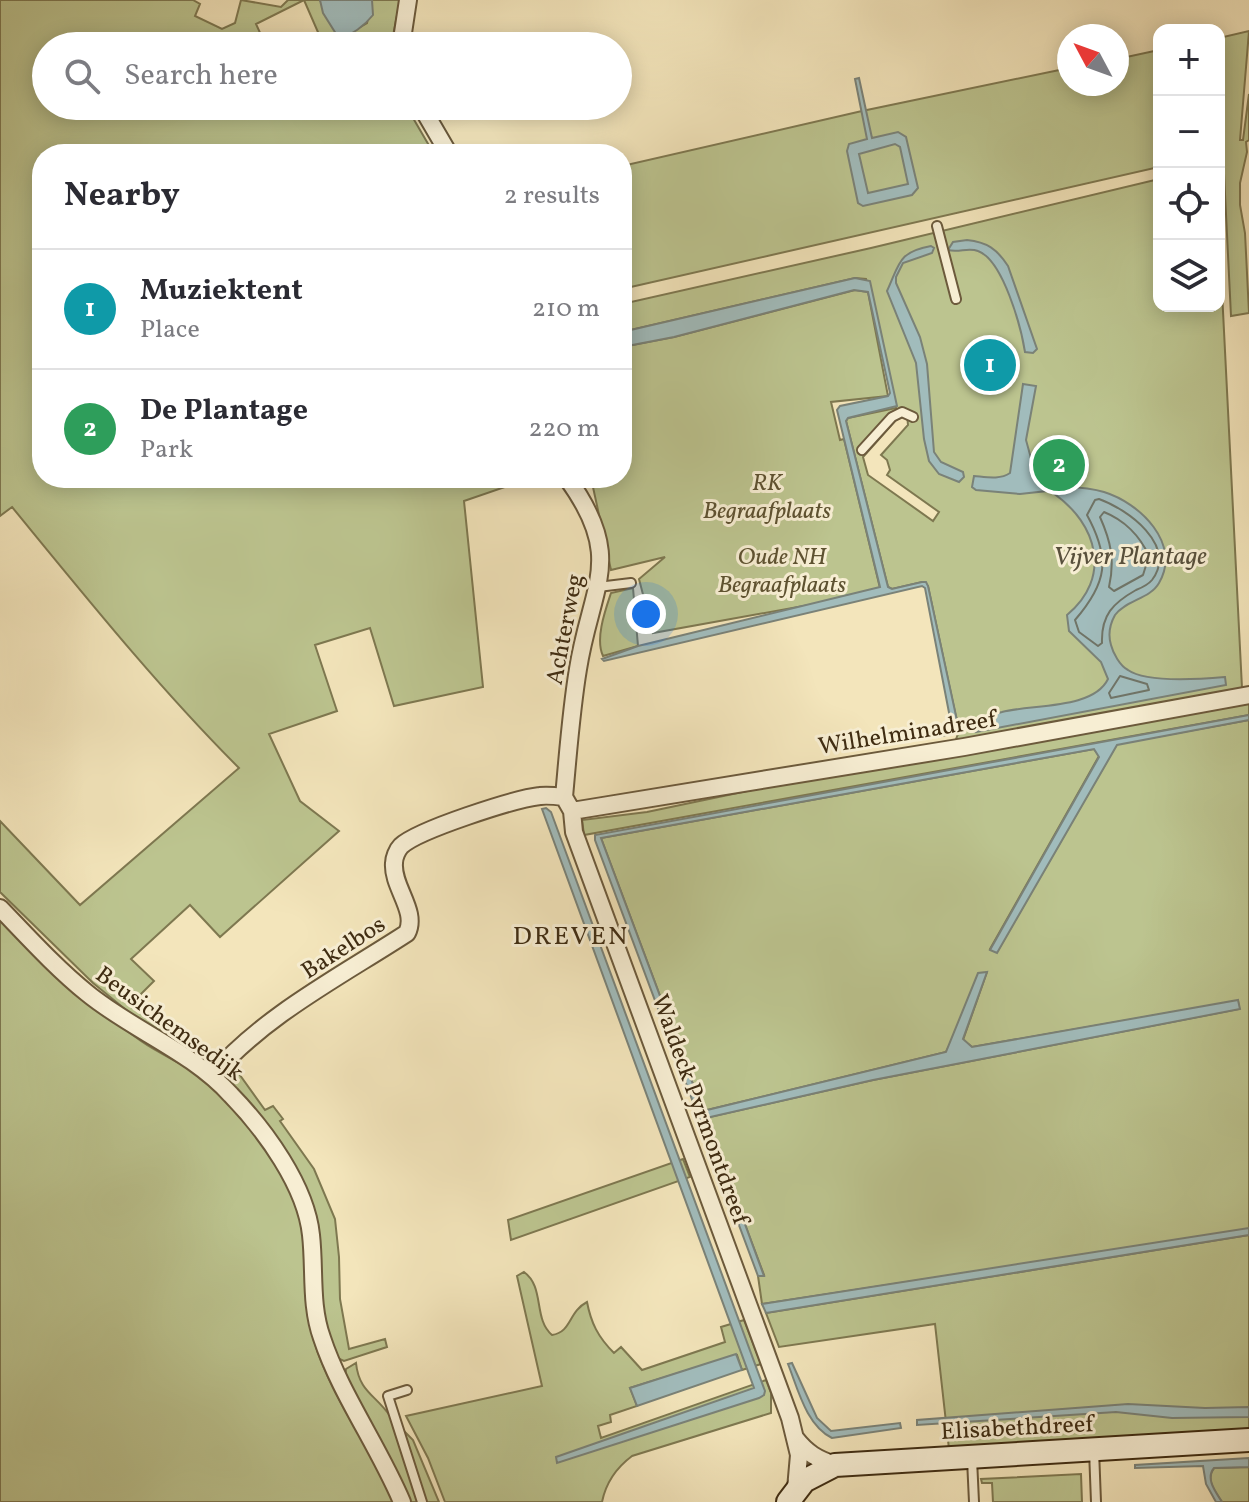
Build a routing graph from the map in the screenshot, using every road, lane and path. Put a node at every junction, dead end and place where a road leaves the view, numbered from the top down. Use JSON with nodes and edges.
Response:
{"nodes":[{"id":1,"x":408,"y":0,"type":"edge"},
{"id":2,"x":403,"y":32,"type":"edge"},
{"id":3,"x":429,"y":120,"type":"edge"},
{"id":4,"x":443,"y":144,"type":"edge"},
{"id":5,"x":937,"y":226,"type":"dead end"},
{"id":6,"x":956,"y":299,"type":"dead end"},
{"id":7,"x":913,"y":417,"type":"dead end"},
{"id":8,"x":862,"y":450,"type":"dead end"},
{"id":9,"x":574,"y":488,"type":"edge"},
{"id":10,"x":631,"y":583,"type":"dead end"},
{"id":11,"x":598,"y":587,"type":"junction"},
{"id":12,"x":1249,"y":695,"type":"edge"},
{"id":13,"x":568,"y":804,"type":"junction"},
{"id":14,"x":0,"y":908,"type":"edge"},
{"id":15,"x":212,"y":1076,"type":"junction"},
{"id":16,"x":407,"y":1390,"type":"dead end"},
{"id":17,"x":795,"y":1438,"type":"junction"},
{"id":18,"x":1249,"y":1440,"type":"edge"},
{"id":19,"x":1094,"y":1449,"type":"junction"},
{"id":20,"x":972,"y":1456,"type":"junction"},
{"id":21,"x":835,"y":1465,"type":"junction"},
{"id":22,"x":792,"y":1496,"type":"edge"},
{"id":23,"x":402,"y":1502,"type":"edge"},
{"id":24,"x":422,"y":1502,"type":"edge"},
{"id":25,"x":974,"y":1502,"type":"edge"},
{"id":26,"x":1096,"y":1502,"type":"edge"}],
"edges":[{"from":1,"to":2,"type":"street"},
{"from":3,"to":4,"type":"street"},
{"from":5,"to":6,"type":"lane"},
{"from":7,"to":8,"type":"lane"},
{"from":9,"to":11,"type":"street","name":"Achterweg"},
{"from":10,"to":11,"type":"lane"},
{"from":11,"to":13,"type":"street","name":"Achterweg"},
{"from":12,"to":13,"type":"street","name":"Wilhelminadreef"},
{"from":13,"to":15,"type":"street","name":"Bakelbos"},
{"from":13,"to":17,"type":"street","name":"Waldeck Pyrmontdreef"},
{"from":14,"to":15,"type":"street","name":"Beusichemsedijk"},
{"from":15,"to":23,"type":"street","name":"Beusichemsedijk"},
{"from":16,"to":24,"type":"lane"},
{"from":17,"to":21,"type":"street"},
{"from":17,"to":22,"type":"street","name":"Waldeck Pyrmontdreef"},
{"from":18,"to":19,"type":"street","name":"Elisabethdreef"},
{"from":19,"to":20,"type":"street","name":"Elisabethdreef"},
{"from":19,"to":26,"type":"lane"},
{"from":20,"to":21,"type":"street","name":"Elisabethdreef"},
{"from":20,"to":25,"type":"lane"},
{"from":21,"to":22,"type":"street","name":"Elisabethdreef"}]}
